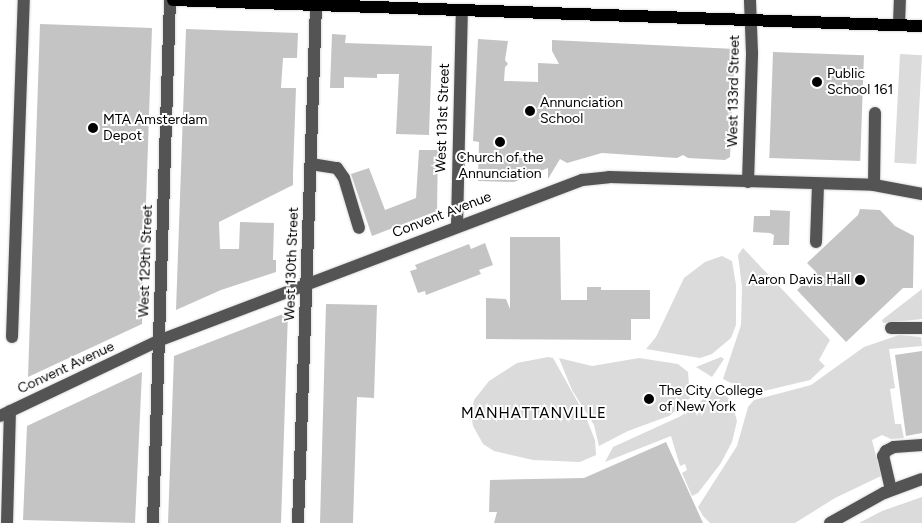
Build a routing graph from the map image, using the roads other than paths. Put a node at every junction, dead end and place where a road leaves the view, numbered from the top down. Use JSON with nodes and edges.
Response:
{"nodes":[{"id":1,"x":24,"y":0,"type":"edge"},
{"id":2,"x":171,"y":0,"type":"edge"},
{"id":3,"x":750,"y":0,"type":"edge"},
{"id":4,"x":900,"y":0,"type":"edge"},
{"id":5,"x":316,"y":5,"type":"junction"},
{"id":6,"x":462,"y":12,"type":"junction"},
{"id":7,"x":750,"y":22,"type":"junction"},
{"id":8,"x":899,"y":25,"type":"junction"},
{"id":9,"x":922,"y":26,"type":"edge"},
{"id":10,"x":875,"y":113,"type":"dead end"},
{"id":11,"x":310,"y":164,"type":"junction"},
{"id":12,"x":748,"y":182,"type":"junction"},
{"id":13,"x":818,"y":184,"type":"junction"},
{"id":14,"x":874,"y":186,"type":"junction"},
{"id":15,"x":922,"y":194,"type":"edge"},
{"id":16,"x":457,"y":225,"type":"junction"},
{"id":17,"x":359,"y":228,"type":"dead end"},
{"id":18,"x":816,"y":242,"type":"dead end"},
{"id":19,"x":306,"y":284,"type":"junction"},
{"id":20,"x":891,"y":328,"type":"dead end"},
{"id":21,"x":922,"y":328,"type":"edge"},
{"id":22,"x":12,"y":337,"type":"dead end"},
{"id":23,"x":158,"y":341,"type":"junction"},
{"id":24,"x":5,"y":413,"type":"edge"},
{"id":25,"x":922,"y":445,"type":"edge"},
{"id":26,"x":922,"y":479,"type":"edge"},
{"id":27,"x":891,"y":490,"type":"junction"},
{"id":28,"x":7,"y":523,"type":"edge"},
{"id":29,"x":153,"y":523,"type":"edge"},
{"id":30,"x":298,"y":523,"type":"edge"},
{"id":31,"x":830,"y":523,"type":"edge"}],
"edges":[{"from":1,"to":22,"type":"street"},
{"from":2,"to":5,"type":"main road"},
{"from":2,"to":23,"type":"street","name":"West 129th Street"},
{"from":3,"to":7,"type":"street","name":"West 133rd Street"},
{"from":4,"to":8,"type":"street"},
{"from":5,"to":6,"type":"main road"},
{"from":5,"to":11,"type":"street","name":"West 130th Street"},
{"from":6,"to":7,"type":"main road"},
{"from":6,"to":16,"type":"street","name":"West 131st Street"},
{"from":7,"to":8,"type":"main road"},
{"from":7,"to":12,"type":"street","name":"West 133rd Street"},
{"from":8,"to":9,"type":"main road"},
{"from":10,"to":14,"type":"street"},
{"from":11,"to":17,"type":"street"},
{"from":11,"to":19,"type":"street","name":"West 130th Street"},
{"from":12,"to":13,"type":"street","name":"Convent Avenue"},
{"from":12,"to":16,"type":"street","name":"Convent Avenue"},
{"from":13,"to":14,"type":"street","name":"Convent Avenue"},
{"from":13,"to":18,"type":"street"},
{"from":14,"to":15,"type":"street","name":"Convent Avenue"},
{"from":16,"to":19,"type":"street","name":"Convent Avenue"},
{"from":19,"to":23,"type":"street","name":"Convent Avenue"},
{"from":19,"to":30,"type":"street","name":"West 130th Street"},
{"from":20,"to":21,"type":"street"},
{"from":23,"to":24,"type":"street","name":"Convent Avenue"},
{"from":23,"to":29,"type":"street","name":"West 129th Street"},
{"from":24,"to":28,"type":"street"},
{"from":25,"to":27,"type":"street"},
{"from":26,"to":27,"type":"street"},
{"from":27,"to":31,"type":"street"}]}
